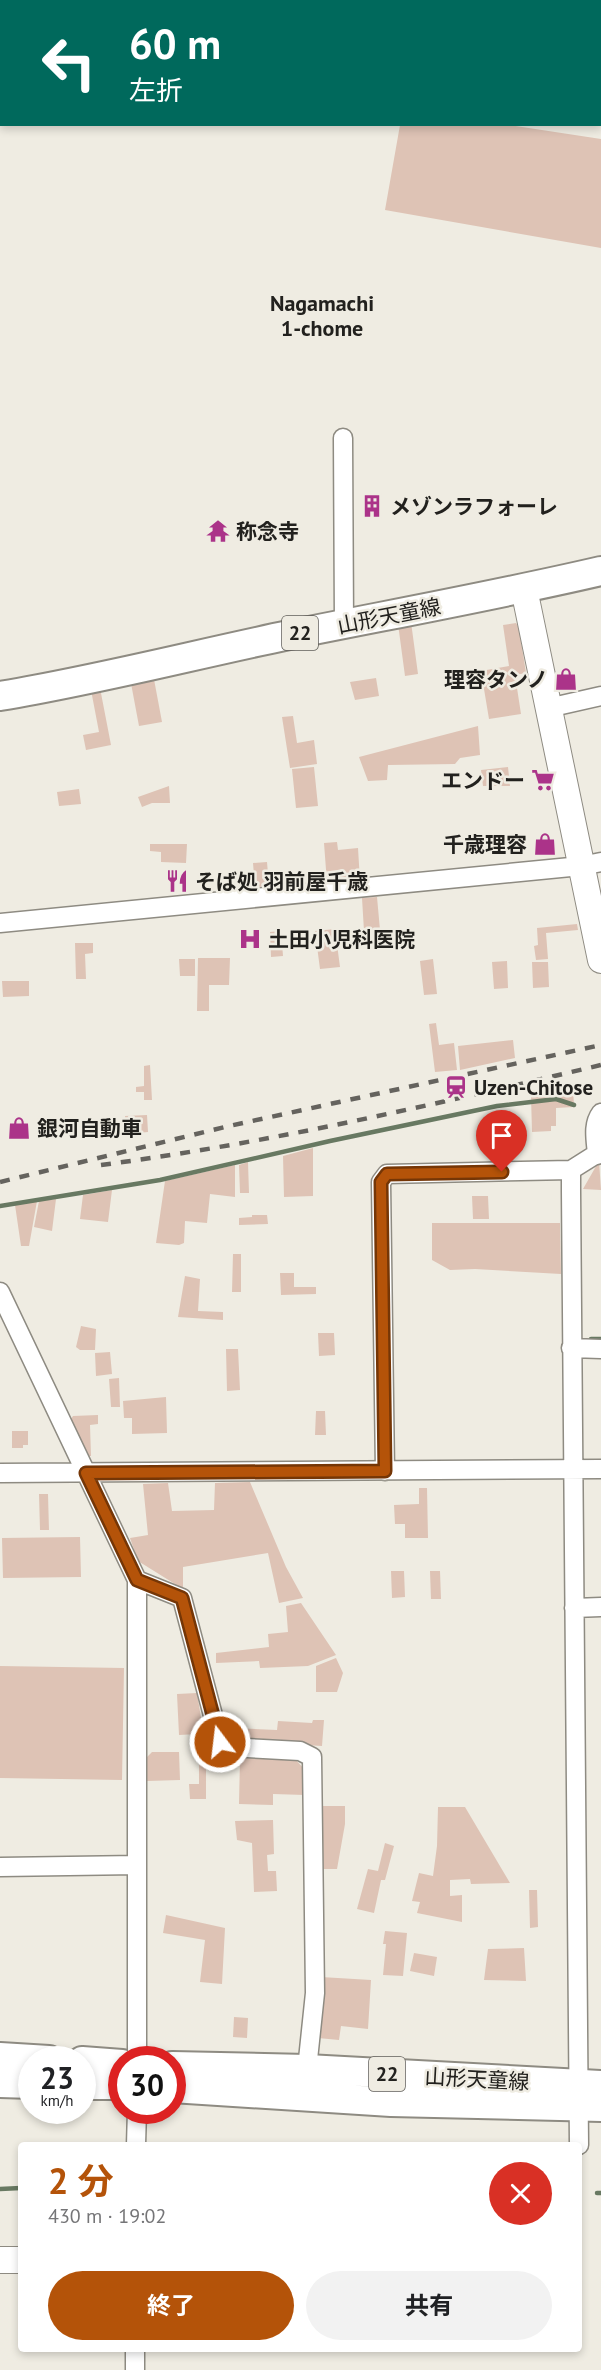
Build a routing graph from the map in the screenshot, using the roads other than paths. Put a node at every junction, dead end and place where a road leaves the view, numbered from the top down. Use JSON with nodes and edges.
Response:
{"nodes":[{"id":1,"x":343,"y":438,"type":"dead end"},
{"id":2,"x":601,"y":571,"type":"edge"},
{"id":3,"x":524,"y":589,"type":"junction"},
{"id":4,"x":344,"y":625,"type":"junction"},
{"id":5,"x":0,"y":696,"type":"edge"},
{"id":6,"x":601,"y":696,"type":"edge"},
{"id":7,"x":548,"y":708,"type":"junction"},
{"id":8,"x":591,"y":864,"type":"edge"},
{"id":9,"x":0,"y":923,"type":"edge"},
{"id":10,"x":601,"y":960,"type":"edge"},
{"id":11,"x":601,"y":1113,"type":"edge"},
{"id":12,"x":599,"y":1153,"type":"edge"},
{"id":13,"x":571,"y":1170,"type":"junction"},
{"id":14,"x":0,"y":1292,"type":"edge"},
{"id":15,"x":571,"y":1348,"type":"junction"},
{"id":16,"x":601,"y":1348,"type":"edge"},
{"id":17,"x":601,"y":1468,"type":"edge"},
{"id":18,"x":573,"y":1469,"type":"junction"},
{"id":19,"x":385,"y":1471,"type":"junction"},
{"id":20,"x":0,"y":1473,"type":"edge"},
{"id":21,"x":86,"y":1473,"type":"junction"},
{"id":22,"x":137,"y":1580,"type":"junction"},
{"id":23,"x":601,"y":1607,"type":"edge"},
{"id":24,"x":574,"y":1608,"type":"junction"},
{"id":25,"x":137,"y":1865,"type":"junction"},
{"id":26,"x":0,"y":1867,"type":"edge"},
{"id":27,"x":137,"y":2046,"type":"edge"},
{"id":28,"x":0,"y":2057,"type":"edge"},
{"id":29,"x":18,"y":2058,"type":"edge"},
{"id":30,"x":186,"y":2066,"type":"edge"},
{"id":31,"x":307,"y":2070,"type":"junction"},
{"id":32,"x":0,"y":2083,"type":"edge"},
{"id":33,"x":18,"y":2084,"type":"edge"},
{"id":34,"x":186,"y":2089,"type":"edge"},
{"id":35,"x":589,"y":2096,"type":"edge"},
{"id":36,"x":136,"y":2124,"type":"edge"},
{"id":37,"x":136,"y":2142,"type":"edge"},
{"id":38,"x":580,"y":2142,"type":"edge"},
{"id":39,"x":0,"y":2260,"type":"edge"},
{"id":40,"x":18,"y":2260,"type":"edge"},
{"id":41,"x":135,"y":2352,"type":"edge"},
{"id":42,"x":135,"y":2370,"type":"edge"}],
"edges":[{"from":1,"to":4,"type":"street"},
{"from":2,"to":3,"type":"main road","name":"山形天童線","number":"22"},
{"from":3,"to":4,"type":"main road","name":"山形天童線","number":"22"},
{"from":3,"to":7,"type":"street"},
{"from":4,"to":5,"type":"main road","name":"山形天童線","number":"22"},
{"from":6,"to":7,"type":"street"},
{"from":7,"to":8,"type":"street"},
{"from":8,"to":9,"type":"street"},
{"from":8,"to":10,"type":"street"},
{"from":11,"to":12,"type":"street"},
{"from":12,"to":13,"type":"street"},
{"from":13,"to":15,"type":"street"},
{"from":13,"to":19,"type":"street"},
{"from":14,"to":21,"type":"street"},
{"from":15,"to":16,"type":"street"},
{"from":15,"to":18,"type":"street"},
{"from":17,"to":18,"type":"street"},
{"from":18,"to":19,"type":"street"},
{"from":18,"to":24,"type":"street"},
{"from":19,"to":21,"type":"street"},
{"from":20,"to":21,"type":"street"},
{"from":21,"to":22,"type":"street"},
{"from":22,"to":25,"type":"street"},
{"from":22,"to":31,"type":"street"},
{"from":23,"to":24,"type":"street"},
{"from":24,"to":35,"type":"street"},
{"from":25,"to":26,"type":"street"},
{"from":25,"to":27,"type":"street"},
{"from":28,"to":29,"type":"main road"},
{"from":30,"to":31,"type":"main road","name":"山形天童線","number":"22"},
{"from":31,"to":35,"type":"main road","name":"山形天童線","number":"22"},
{"from":32,"to":33,"type":"main road"},
{"from":34,"to":35,"type":"main road","number":"22"},
{"from":35,"to":38,"type":"street"},
{"from":36,"to":37,"type":"street"},
{"from":39,"to":40,"type":"street"},
{"from":41,"to":42,"type":"street"}]}
